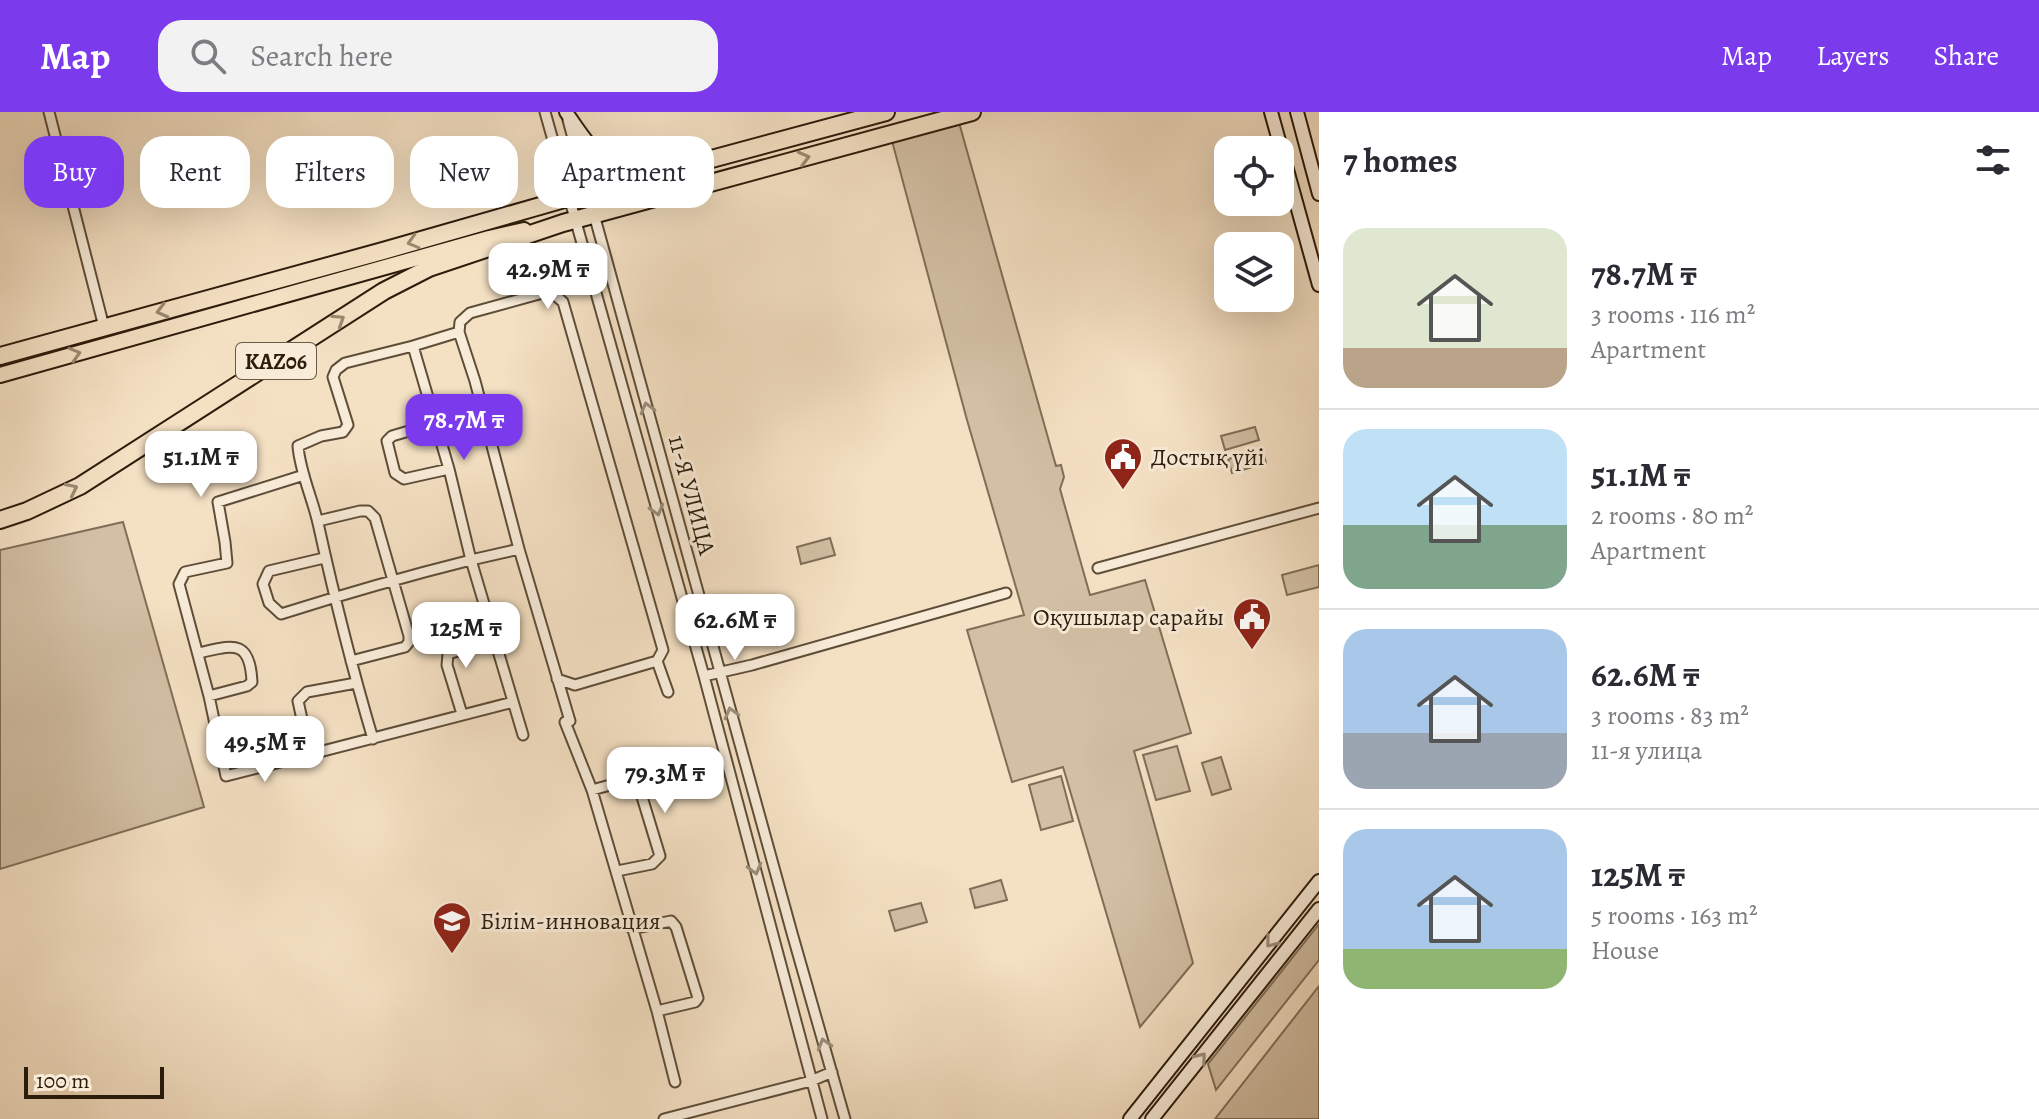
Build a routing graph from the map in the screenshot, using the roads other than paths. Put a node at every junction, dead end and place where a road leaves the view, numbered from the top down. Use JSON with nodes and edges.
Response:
{"nodes":[{"id":1,"x":49,"y":112,"type":"edge"},
{"id":2,"x":545,"y":112,"type":"edge"},
{"id":3,"x":566,"y":112,"type":"edge"},
{"id":4,"x":886,"y":112,"type":"edge"},
{"id":5,"x":972,"y":112,"type":"edge"},
{"id":6,"x":1271,"y":112,"type":"edge"},
{"id":7,"x":1297,"y":112,"type":"edge"},
{"id":8,"x":552,"y":136,"type":"edge"},
{"id":9,"x":573,"y":136,"type":"edge"},
{"id":10,"x":584,"y":136,"type":"edge"},
{"id":11,"x":714,"y":158,"type":"edge"},
{"id":12,"x":1319,"y":194,"type":"edge"},
{"id":13,"x":534,"y":208,"type":"edge"},
{"id":14,"x":569,"y":208,"type":"edge"},
{"id":15,"x":593,"y":208,"type":"edge"},
{"id":16,"x":594,"y":214,"type":"junction"},
{"id":17,"x":570,"y":221,"type":"junction"},
{"id":18,"x":1319,"y":285,"type":"edge"},
{"id":19,"x":104,"y":327,"type":"junction"},
{"id":20,"x":459,"y":332,"type":"junction"},
{"id":21,"x":413,"y":346,"type":"junction"},
{"id":22,"x":0,"y":356,"type":"edge"},
{"id":23,"x":0,"y":375,"type":"edge"},
{"id":24,"x":436,"y":423,"type":"junction"},
{"id":25,"x":449,"y":469,"type":"junction"},
{"id":26,"x":304,"y":475,"type":"junction"},
{"id":27,"x":1319,"y":508,"type":"edge"},
{"id":28,"x":0,"y":520,"type":"edge"},
{"id":29,"x":318,"y":521,"type":"junction"},
{"id":30,"x":519,"y":549,"type":"junction"},
{"id":31,"x":324,"y":558,"type":"junction"},
{"id":32,"x":471,"y":560,"type":"junction"},
{"id":33,"x":1098,"y":568,"type":"dead end"},
{"id":34,"x":391,"y":580,"type":"junction"},
{"id":35,"x":1006,"y":593,"type":"dead end"},
{"id":36,"x":335,"y":597,"type":"junction"},
{"id":37,"x":495,"y":640,"type":"junction"},
{"id":38,"x":198,"y":653,"type":"junction"},
{"id":39,"x":351,"y":661,"type":"junction"},
{"id":40,"x":657,"y":661,"type":"junction"},
{"id":41,"x":720,"y":672,"type":"junction"},
{"id":42,"x":704,"y":676,"type":"junction"},
{"id":43,"x":557,"y":679,"type":"junction"},
{"id":44,"x":356,"y":683,"type":"junction"},
{"id":45,"x":668,"y":692,"type":"dead end"},
{"id":46,"x":209,"y":696,"type":"junction"},
{"id":47,"x":513,"y":702,"type":"junction"},
{"id":48,"x":462,"y":714,"type":"junction"},
{"id":49,"x":523,"y":735,"type":"dead end"},
{"id":50,"x":373,"y":739,"type":"junction"},
{"id":51,"x":310,"y":756,"type":"junction"},
{"id":52,"x":592,"y":790,"type":"junction"},
{"id":53,"x":617,"y":871,"type":"junction"},
{"id":54,"x":1319,"y":881,"type":"edge"},
{"id":55,"x":1319,"y":909,"type":"edge"},
{"id":56,"x":632,"y":929,"type":"junction"},
{"id":57,"x":657,"y":1011,"type":"junction"},
{"id":58,"x":832,"y":1072,"type":"junction"},
{"id":59,"x":811,"y":1081,"type":"junction"},
{"id":60,"x":675,"y":1082,"type":"dead end"},
{"id":61,"x":664,"y":1119,"type":"edge"},
{"id":62,"x":822,"y":1119,"type":"edge"},
{"id":63,"x":845,"y":1119,"type":"edge"},
{"id":64,"x":1130,"y":1119,"type":"edge"},
{"id":65,"x":1152,"y":1119,"type":"edge"}],
"edges":[{"from":1,"to":19,"type":"street"},
{"from":2,"to":8,"type":"street","name":"11-Я УЛИЦА"},
{"from":3,"to":9,"type":"street","name":"11-Я УЛИЦА"},
{"from":3,"to":10,"type":"main road"},
{"from":4,"to":11,"type":"highway"},
{"from":16,"to":5,"type":"highway","number":"KАZ06","one_way":true},
{"from":6,"to":18,"type":"main road"},
{"from":7,"to":12,"type":"main road"},
{"from":13,"to":19,"type":"highway","one_way":true},
{"from":14,"to":17,"type":"street","name":"11-Я УЛИЦА"},
{"from":15,"to":16,"type":"street","name":"11-Я УЛИЦА"},
{"from":16,"to":17,"type":"highway","number":"KАZ06"},
{"from":41,"to":16,"type":"street","name":"11-Я УЛИЦА","one_way":true},
{"from":23,"to":17,"type":"main road","number":"KАZ06","one_way":true},
{"from":28,"to":17,"type":"highway","number":"KАZ06","one_way":true},
{"from":17,"to":42,"type":"street","name":"11-Я УЛИЦА","one_way":true},
{"from":19,"to":22,"type":"highway"},
{"from":20,"to":21,"type":"street"},
{"from":20,"to":30,"type":"street"},
{"from":20,"to":40,"type":"street"},
{"from":21,"to":24,"type":"street"},
{"from":21,"to":26,"type":"street"},
{"from":24,"to":25,"type":"street"},
{"from":24,"to":25,"type":"street"},
{"from":25,"to":32,"type":"street"},
{"from":26,"to":29,"type":"street"},
{"from":26,"to":38,"type":"street"},
{"from":27,"to":33,"type":"street"},
{"from":29,"to":31,"type":"street"},
{"from":29,"to":34,"type":"street"},
{"from":30,"to":32,"type":"street"},
{"from":30,"to":43,"type":"street"},
{"from":31,"to":36,"type":"street"},
{"from":31,"to":36,"type":"street"},
{"from":32,"to":34,"type":"street"},
{"from":32,"to":37,"type":"street"},
{"from":34,"to":36,"type":"street"},
{"from":34,"to":39,"type":"street"},
{"from":35,"to":41,"type":"street"},
{"from":36,"to":39,"type":"street"},
{"from":37,"to":47,"type":"street"},
{"from":37,"to":48,"type":"street"},
{"from":38,"to":46,"type":"street"},
{"from":38,"to":46,"type":"street"},
{"from":39,"to":44,"type":"street"},
{"from":40,"to":43,"type":"street"},
{"from":40,"to":45,"type":"street"},
{"from":41,"to":42,"type":"street"},
{"from":58,"to":41,"type":"street","name":"11-Я УЛИЦА","one_way":true},
{"from":42,"to":59,"type":"street","name":"11-Я УЛИЦА","one_way":true},
{"from":43,"to":52,"type":"street"},
{"from":44,"to":50,"type":"street"},
{"from":44,"to":51,"type":"street"},
{"from":46,"to":51,"type":"street"},
{"from":47,"to":48,"type":"street"},
{"from":47,"to":49,"type":"street"},
{"from":48,"to":50,"type":"street"},
{"from":50,"to":51,"type":"street"},
{"from":52,"to":53,"type":"street"},
{"from":52,"to":53,"type":"street"},
{"from":53,"to":56,"type":"street"},
{"from":54,"to":64,"type":"main road","one_way":true},
{"from":65,"to":55,"type":"main road","one_way":true},
{"from":56,"to":57,"type":"street"},
{"from":56,"to":57,"type":"street"},
{"from":57,"to":60,"type":"street"},
{"from":58,"to":59,"type":"street"},
{"from":58,"to":63,"type":"street","name":"11-Я УЛИЦА"},
{"from":59,"to":61,"type":"street"},
{"from":59,"to":62,"type":"street","name":"11-Я УЛИЦА"}]}
